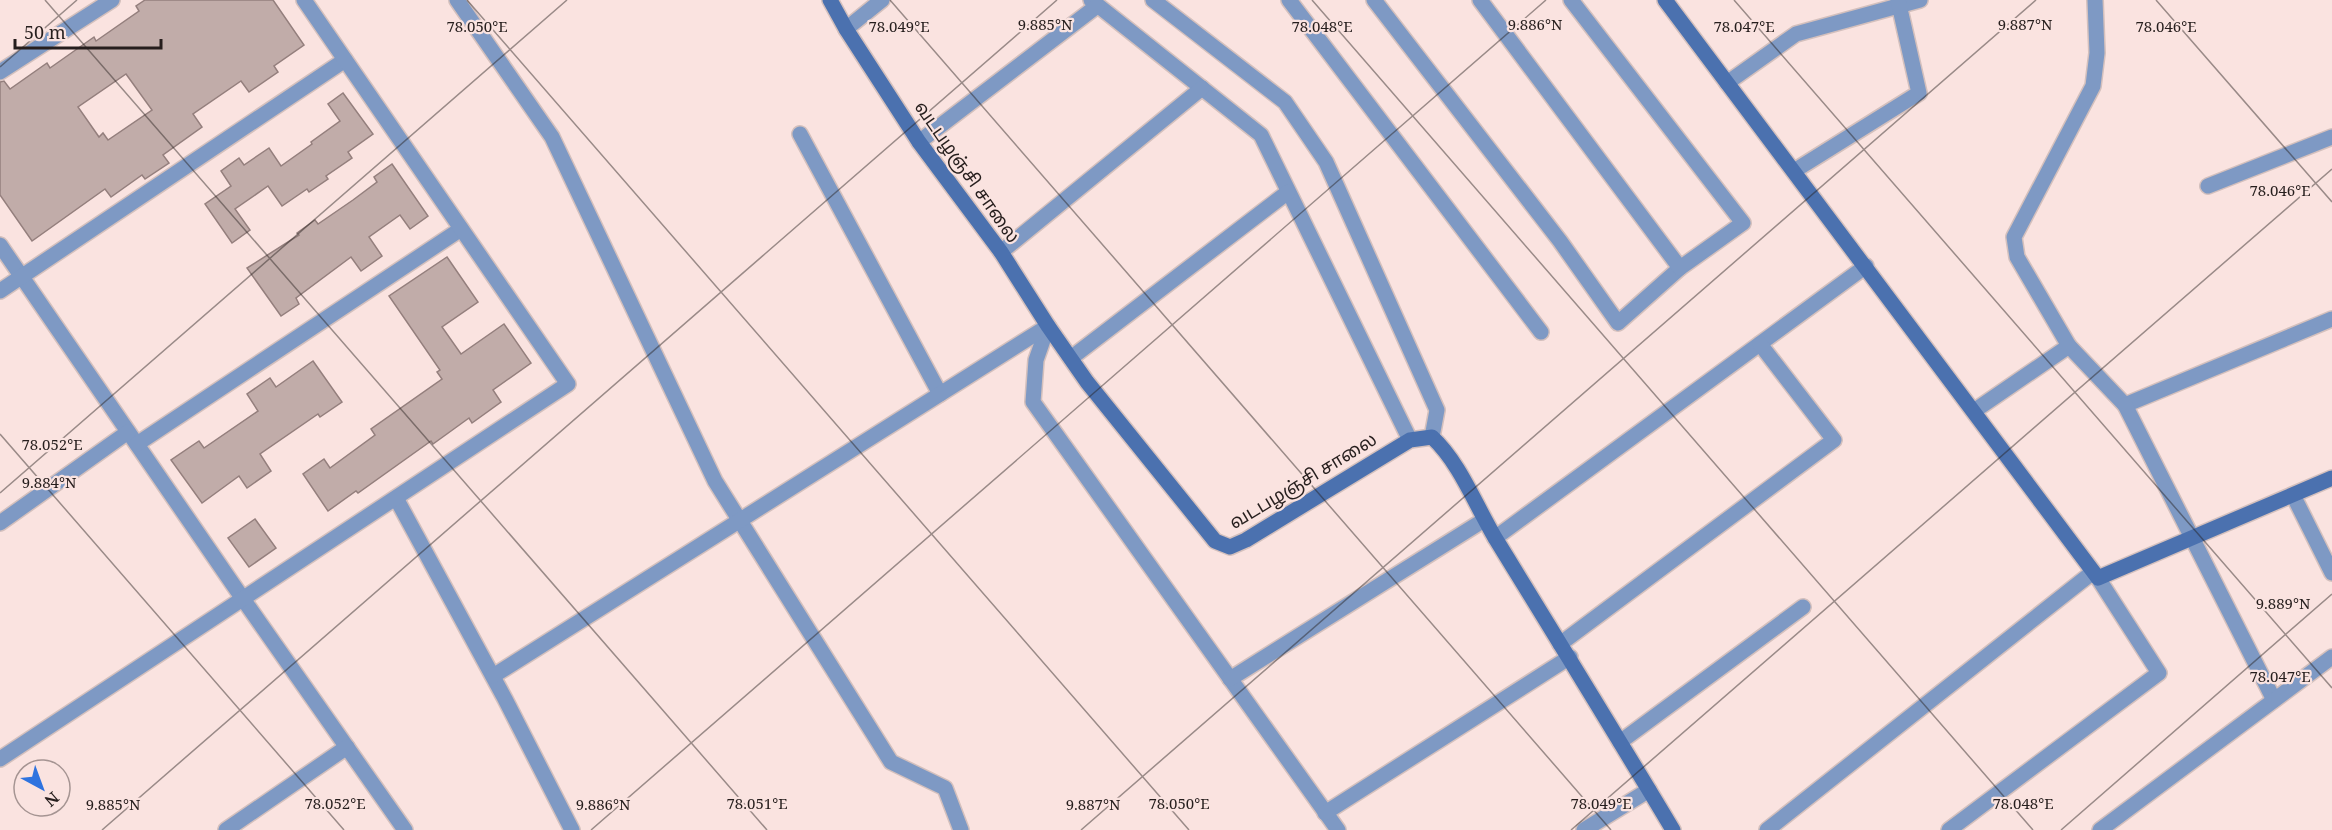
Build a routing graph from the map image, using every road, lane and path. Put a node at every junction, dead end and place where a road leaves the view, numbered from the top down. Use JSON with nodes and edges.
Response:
{"nodes":[{"id":1,"x":112,"y":0,"type":"edge"},
{"id":2,"x":304,"y":0,"type":"edge"},
{"id":3,"x":458,"y":0,"type":"edge"},
{"id":4,"x":830,"y":0,"type":"edge"},
{"id":5,"x":882,"y":0,"type":"edge"},
{"id":6,"x":1153,"y":0,"type":"edge"},
{"id":7,"x":1289,"y":0,"type":"edge"},
{"id":8,"x":1374,"y":0,"type":"edge"},
{"id":9,"x":1480,"y":0,"type":"edge"},
{"id":10,"x":1570,"y":0,"type":"edge"},
{"id":11,"x":1665,"y":0,"type":"edge"},
{"id":12,"x":1920,"y":0,"type":"edge"},
{"id":13,"x":2095,"y":0,"type":"edge"},
{"id":14,"x":1094,"y":3,"type":"edge"},
{"id":15,"x":1899,"y":3,"type":"edge"},
{"id":16,"x":846,"y":29,"type":"junction"},
{"id":17,"x":345,"y":60,"type":"junction"},
{"id":18,"x":0,"y":72,"type":"edge"},
{"id":19,"x":1727,"y":82,"type":"junction"},
{"id":20,"x":1202,"y":88,"type":"junction"},
{"id":21,"x":800,"y":134,"type":"dead end"},
{"id":22,"x":2332,"y":137,"type":"edge"},
{"id":23,"x":920,"y":142,"type":"junction"},
{"id":24,"x":1794,"y":171,"type":"junction"},
{"id":25,"x":2208,"y":186,"type":"dead end"},
{"id":26,"x":1288,"y":192,"type":"junction"},
{"id":27,"x":461,"y":229,"type":"junction"},
{"id":28,"x":0,"y":246,"type":"edge"},
{"id":29,"x":1001,"y":252,"type":"junction"},
{"id":30,"x":1866,"y":266,"type":"junction"},
{"id":31,"x":1680,"y":268,"type":"junction"},
{"id":32,"x":21,"y":277,"type":"junction"},
{"id":33,"x":0,"y":291,"type":"edge"},
{"id":34,"x":2332,"y":319,"type":"edge"},
{"id":35,"x":1048,"y":326,"type":"junction"},
{"id":36,"x":1541,"y":332,"type":"dead end"},
{"id":37,"x":1760,"y":344,"type":"junction"},
{"id":38,"x":2069,"y":346,"type":"junction"},
{"id":39,"x":1071,"y":358,"type":"junction"},
{"id":40,"x":940,"y":394,"type":"junction"},
{"id":41,"x":2125,"y":405,"type":"junction"},
{"id":42,"x":1974,"y":411,"type":"junction"},
{"id":43,"x":1432,"y":436,"type":"junction"},
{"id":44,"x":132,"y":438,"type":"junction"},
{"id":45,"x":1410,"y":440,"type":"junction"},
{"id":46,"x":2332,"y":478,"type":"edge"},
{"id":47,"x":2293,"y":495,"type":"junction"},
{"id":48,"x":396,"y":498,"type":"junction"},
{"id":49,"x":739,"y":519,"type":"junction"},
{"id":50,"x":1484,"y":520,"type":"junction"},
{"id":51,"x":0,"y":523,"type":"edge"},
{"id":52,"x":1495,"y":538,"type":"junction"},
{"id":53,"x":2192,"y":538,"type":"junction"},
{"id":54,"x":2332,"y":573,"type":"edge"},
{"id":55,"x":2096,"y":575,"type":"junction"},
{"id":56,"x":243,"y":599,"type":"junction"},
{"id":57,"x":1803,"y":608,"type":"dead end"},
{"id":58,"x":1560,"y":644,"type":"junction"},
{"id":59,"x":1570,"y":657,"type":"junction"},
{"id":60,"x":2332,"y":657,"type":"edge"},
{"id":61,"x":493,"y":676,"type":"junction"},
{"id":62,"x":1230,"y":679,"type":"junction"},
{"id":63,"x":2274,"y":700,"type":"junction"},
{"id":64,"x":1620,"y":742,"type":"junction"},
{"id":65,"x":347,"y":747,"type":"junction"},
{"id":66,"x":0,"y":759,"type":"edge"},
{"id":67,"x":1649,"y":790,"type":"junction"},
{"id":68,"x":1325,"y":813,"type":"junction"},
{"id":69,"x":226,"y":830,"type":"edge"},
{"id":70,"x":405,"y":830,"type":"edge"},
{"id":71,"x":572,"y":830,"type":"edge"},
{"id":72,"x":961,"y":830,"type":"edge"},
{"id":73,"x":1338,"y":830,"type":"edge"},
{"id":74,"x":1584,"y":830,"type":"edge"},
{"id":75,"x":1673,"y":830,"type":"edge"},
{"id":76,"x":1767,"y":830,"type":"edge"},
{"id":77,"x":1949,"y":830,"type":"edge"},
{"id":78,"x":2100,"y":830,"type":"edge"}],
"edges":[{"from":1,"to":18,"type":"street"},
{"from":2,"to":17,"type":"street"},
{"from":3,"to":49,"type":"street"},
{"from":4,"to":16,"type":"street","name":"வடபழஞ்சி சாலை"},
{"from":5,"to":16,"type":"street"},
{"from":6,"to":43,"type":"street"},
{"from":7,"to":36,"type":"street"},
{"from":8,"to":31,"type":"street"},
{"from":9,"to":31,"type":"street"},
{"from":10,"to":31,"type":"street"},
{"from":11,"to":19,"type":"street"},
{"from":12,"to":15,"type":"street"},
{"from":13,"to":38,"type":"street"},
{"from":14,"to":20,"type":"street"},
{"from":14,"to":23,"type":"street"},
{"from":15,"to":19,"type":"street"},
{"from":15,"to":24,"type":"street"},
{"from":16,"to":23,"type":"street","name":"வடபழஞ்சி சாலை"},
{"from":17,"to":27,"type":"street"},
{"from":17,"to":32,"type":"street"},
{"from":19,"to":24,"type":"street"},
{"from":20,"to":26,"type":"street"},
{"from":20,"to":29,"type":"street"},
{"from":21,"to":40,"type":"street"},
{"from":22,"to":25,"type":"street"},
{"from":23,"to":29,"type":"street","name":"வடபழஞ்சி சாலை"},
{"from":24,"to":30,"type":"street"},
{"from":26,"to":39,"type":"street"},
{"from":26,"to":45,"type":"street"},
{"from":27,"to":44,"type":"street"},
{"from":27,"to":48,"type":"street"},
{"from":28,"to":32,"type":"street"},
{"from":29,"to":35,"type":"street","name":"வடபழஞ்சி சாலை"},
{"from":30,"to":37,"type":"street"},
{"from":30,"to":42,"type":"street"},
{"from":32,"to":33,"type":"street"},
{"from":32,"to":44,"type":"street"},
{"from":34,"to":41,"type":"street"},
{"from":35,"to":39,"type":"street","name":"வடபழஞ்சி சாலை"},
{"from":35,"to":40,"type":"street"},
{"from":35,"to":62,"type":"street"},
{"from":37,"to":52,"type":"street"},
{"from":37,"to":58,"type":"street"},
{"from":38,"to":41,"type":"street"},
{"from":38,"to":42,"type":"street"},
{"from":39,"to":45,"type":"street","name":"வடபழஞ்சி சாலை"},
{"from":40,"to":49,"type":"street"},
{"from":41,"to":53,"type":"street"},
{"from":42,"to":55,"type":"street"},
{"from":43,"to":45,"type":"street","name":"வடபழஞ்சி சாலை"},
{"from":43,"to":50,"type":"street"},
{"from":44,"to":51,"type":"street"},
{"from":44,"to":56,"type":"street"},
{"from":46,"to":47,"type":"street"},
{"from":47,"to":53,"type":"street"},
{"from":47,"to":54,"type":"street"},
{"from":48,"to":56,"type":"street"},
{"from":48,"to":61,"type":"street"},
{"from":49,"to":61,"type":"street"},
{"from":49,"to":72,"type":"street"},
{"from":50,"to":52,"type":"street"},
{"from":50,"to":62,"type":"street"},
{"from":52,"to":58,"type":"street"},
{"from":53,"to":55,"type":"street"},
{"from":53,"to":63,"type":"street"},
{"from":55,"to":76,"type":"street"},
{"from":55,"to":77,"type":"street"},
{"from":56,"to":65,"type":"street"},
{"from":56,"to":66,"type":"street"},
{"from":57,"to":64,"type":"street"},
{"from":58,"to":59,"type":"street"},
{"from":59,"to":64,"type":"street"},
{"from":59,"to":68,"type":"street"},
{"from":60,"to":63,"type":"street"},
{"from":61,"to":71,"type":"street"},
{"from":62,"to":68,"type":"street"},
{"from":63,"to":78,"type":"street"},
{"from":64,"to":67,"type":"street"},
{"from":65,"to":69,"type":"street"},
{"from":65,"to":70,"type":"street"},
{"from":67,"to":74,"type":"street"},
{"from":67,"to":75,"type":"street"},
{"from":68,"to":73,"type":"street"}]}
